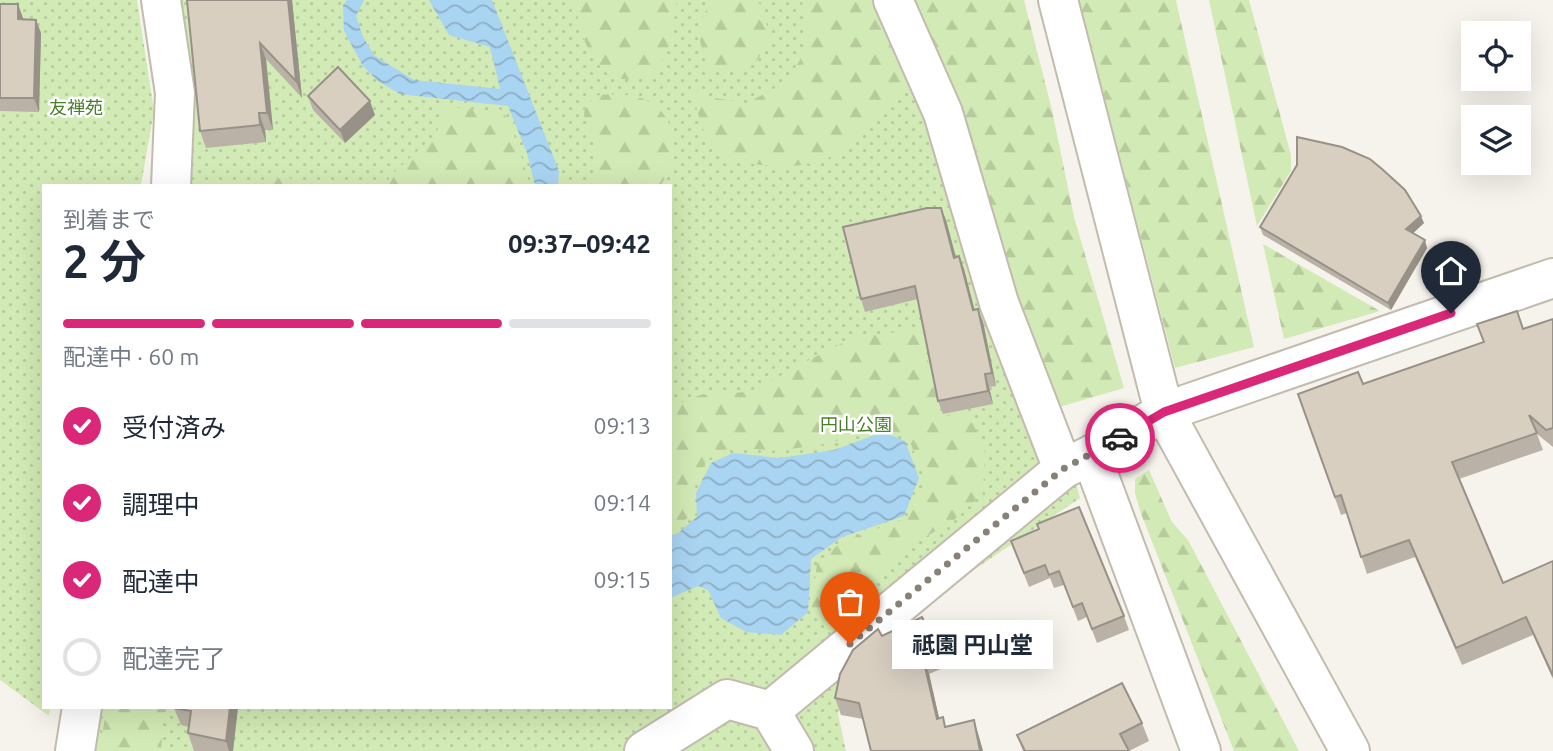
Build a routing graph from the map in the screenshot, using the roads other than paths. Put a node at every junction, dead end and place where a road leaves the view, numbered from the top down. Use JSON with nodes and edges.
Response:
{"nodes":[{"id":1,"x":161,"y":0,"type":"edge"},
{"id":2,"x":892,"y":0,"type":"edge"},
{"id":3,"x":1058,"y":0,"type":"edge"},
{"id":4,"x":171,"y":184,"type":"edge"},
{"id":5,"x":1553,"y":278,"type":"edge"},
{"id":6,"x":1164,"y":412,"type":"junction"},
{"id":7,"x":1077,"y":462,"type":"junction"},
{"id":8,"x":82,"y":709,"type":"edge"},
{"id":9,"x":770,"y":711,"type":"junction"},
{"id":10,"x":658,"y":746,"type":"edge"},
{"id":11,"x":75,"y":751,"type":"edge"},
{"id":12,"x":794,"y":751,"type":"edge"},
{"id":13,"x":1201,"y":751,"type":"edge"},
{"id":14,"x":1350,"y":751,"type":"edge"}],
"edges":[{"from":1,"to":4,"type":"street"},
{"from":2,"to":7,"type":"street"},
{"from":3,"to":6,"type":"street"},
{"from":5,"to":6,"type":"street"},
{"from":6,"to":7,"type":"street"},
{"from":6,"to":14,"type":"street"},
{"from":7,"to":9,"type":"street"},
{"from":7,"to":13,"type":"street"},
{"from":8,"to":11,"type":"street"},
{"from":9,"to":10,"type":"street"},
{"from":9,"to":12,"type":"street"}]}
